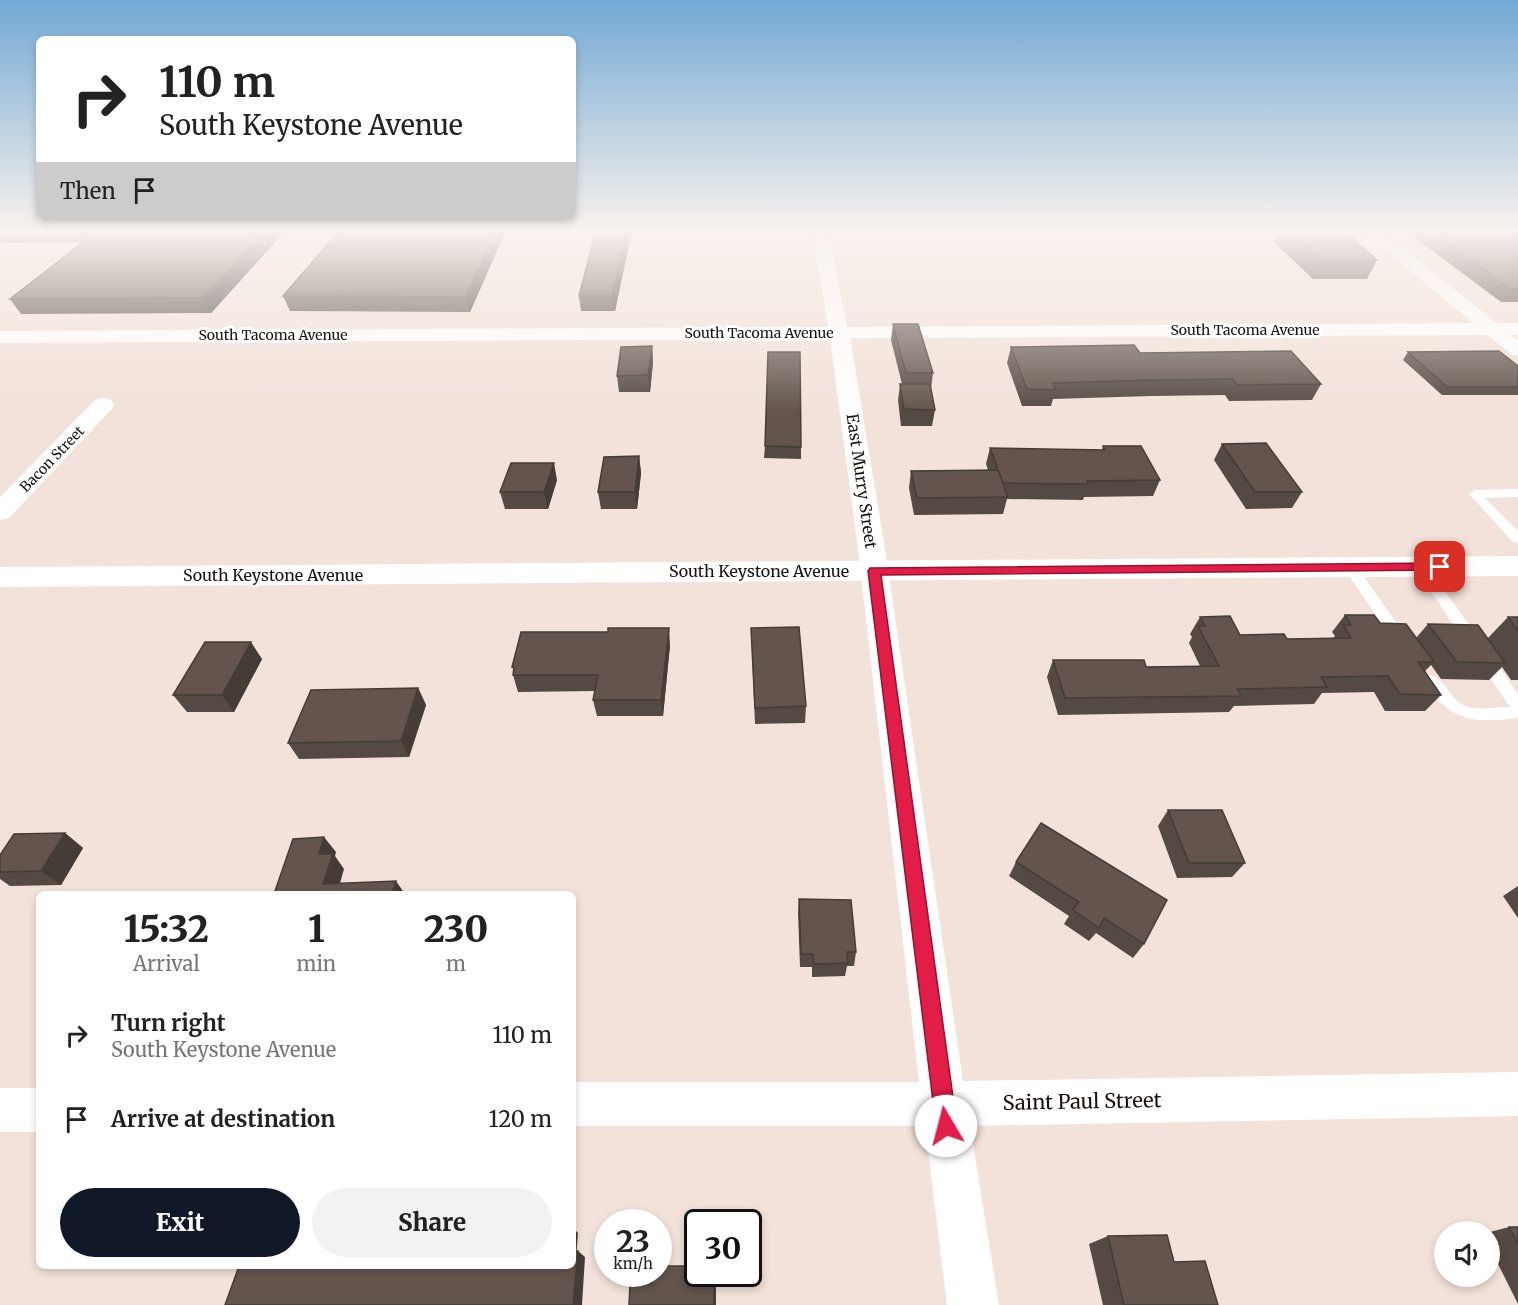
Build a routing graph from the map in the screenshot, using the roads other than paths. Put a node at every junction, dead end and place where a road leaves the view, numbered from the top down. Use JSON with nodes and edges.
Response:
{"nodes":[{"id":1,"x":832,"y":291,"type":"edge"},
{"id":2,"x":1445,"y":291,"type":"edge"},
{"id":3,"x":1518,"y":328,"type":"edge"},
{"id":4,"x":1492,"y":329,"type":"junction"},
{"id":5,"x":840,"y":332,"type":"junction"},
{"id":6,"x":0,"y":337,"type":"edge"},
{"id":7,"x":1518,"y":350,"type":"edge"},
{"id":8,"x":103,"y":405,"type":"dead end"},
{"id":9,"x":1518,"y":493,"type":"edge"},
{"id":10,"x":0,"y":512,"type":"edge"},
{"id":11,"x":1518,"y":539,"type":"edge"},
{"id":12,"x":1518,"y":566,"type":"edge"},
{"id":13,"x":1350,"y":567,"type":"junction"},
{"id":14,"x":1421,"y":567,"type":"junction"},
{"id":15,"x":874,"y":571,"type":"junction"},
{"id":16,"x":0,"y":577,"type":"edge"},
{"id":17,"x":1410,"y":652,"type":"edge"},
{"id":18,"x":1424,"y":672,"type":"edge"},
{"id":19,"x":1518,"y":706,"type":"edge"},
{"id":20,"x":1518,"y":711,"type":"edge"},
{"id":21,"x":1518,"y":1094,"type":"edge"},
{"id":22,"x":576,"y":1104,"type":"edge"},
{"id":23,"x":943,"y":1104,"type":"junction"},
{"id":24,"x":0,"y":1110,"type":"edge"},
{"id":25,"x":36,"y":1110,"type":"edge"},
{"id":26,"x":974,"y":1305,"type":"edge"}],
"edges":[{"from":1,"to":5,"type":"street","name":"East Murry Street"},
{"from":2,"to":4,"type":"street"},
{"from":3,"to":4,"type":"street","name":"South Tacoma Avenue"},
{"from":4,"to":5,"type":"street","name":"South Tacoma Avenue"},
{"from":4,"to":7,"type":"street"},
{"from":5,"to":6,"type":"street","name":"South Tacoma Avenue"},
{"from":5,"to":15,"type":"street","name":"East Murry Street"},
{"from":8,"to":10,"type":"street","name":"Bacon Street"},
{"from":9,"to":11,"type":"lane"},
{"from":12,"to":14,"type":"main road","name":"South Keystone Avenue"},
{"from":13,"to":14,"type":"main road","name":"South Keystone Avenue"},
{"from":13,"to":15,"type":"main road","name":"South Keystone Avenue"},
{"from":13,"to":17,"type":"lane"},
{"from":14,"to":19,"type":"lane"},
{"from":15,"to":16,"type":"main road","name":"South Keystone Avenue"},
{"from":15,"to":23,"type":"street","name":"East Murry Street"},
{"from":18,"to":20,"type":"lane"},
{"from":21,"to":23,"type":"street","name":"Saint Paul Street"},
{"from":22,"to":23,"type":"street","name":"Saint Paul Street"},
{"from":23,"to":26,"type":"street","name":"East Murry Street"},
{"from":24,"to":25,"type":"street"}]}
